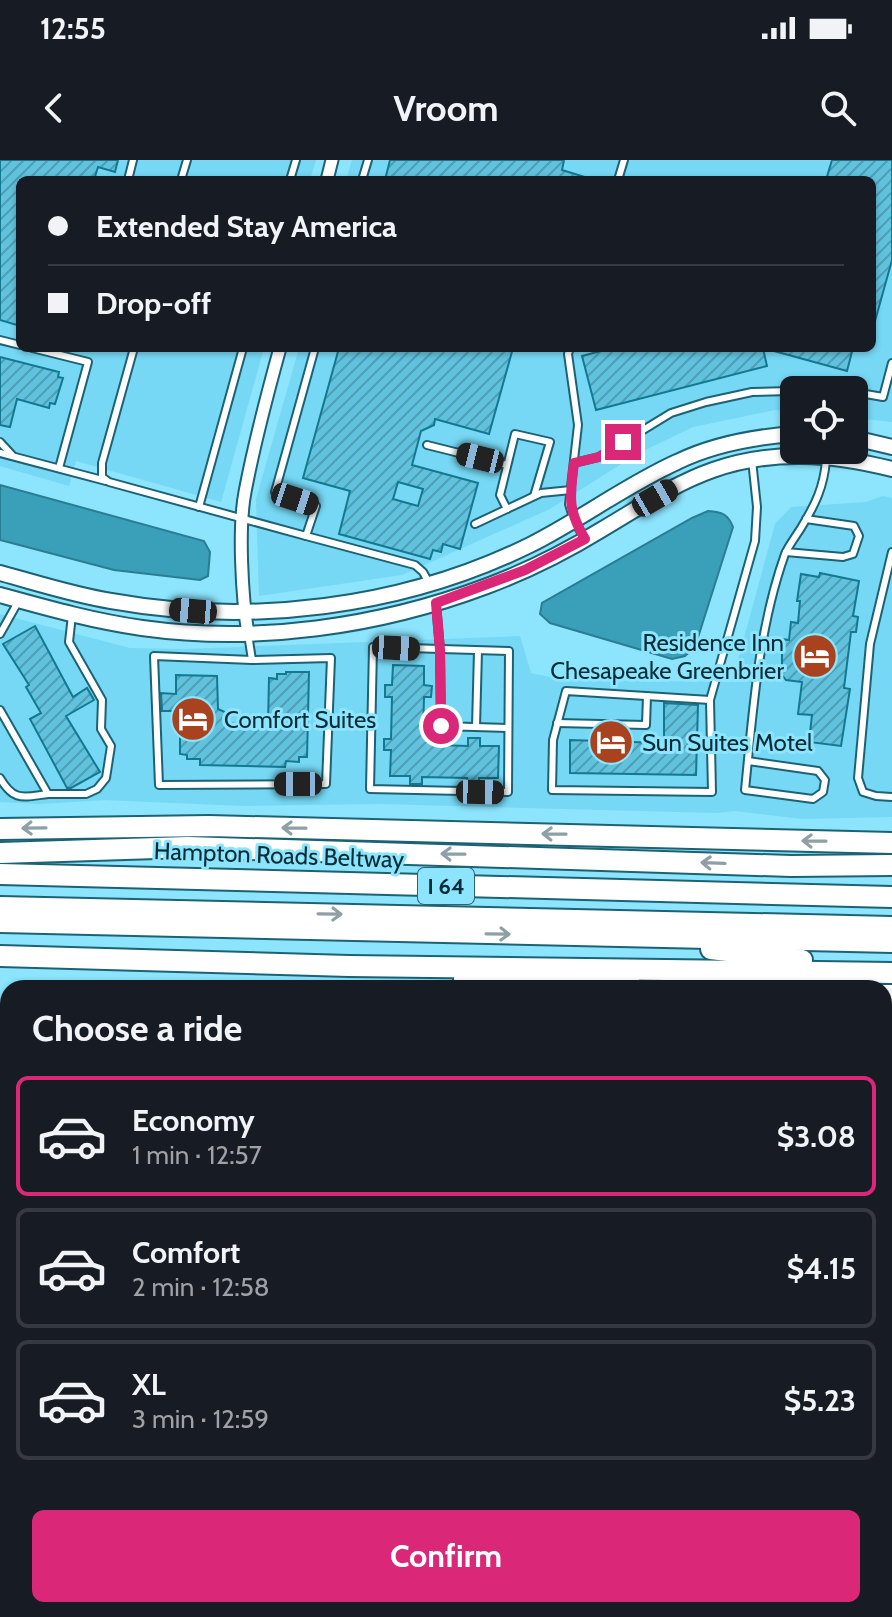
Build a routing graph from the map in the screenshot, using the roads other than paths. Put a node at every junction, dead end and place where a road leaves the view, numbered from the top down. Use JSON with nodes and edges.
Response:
{"nodes":[{"id":1,"x":48,"y":352,"type":"edge"},
{"id":2,"x":133,"y":352,"type":"edge"},
{"id":3,"x":242,"y":352,"type":"edge"},
{"id":4,"x":279,"y":352,"type":"edge"},
{"id":5,"x":314,"y":352,"type":"edge"},
{"id":6,"x":569,"y":352,"type":"edge"},
{"id":7,"x":892,"y":363,"type":"edge"},
{"id":8,"x":780,"y":391,"type":"edge"},
{"id":9,"x":868,"y":394,"type":"edge"},
{"id":10,"x":780,"y":435,"type":"edge"},
{"id":11,"x":868,"y":441,"type":"edge"},
{"id":12,"x":0,"y":442,"type":"edge"},
{"id":13,"x":427,"y":445,"type":"dead end"},
{"id":14,"x":892,"y":447,"type":"edge"},
{"id":15,"x":0,"y":453,"type":"edge"},
{"id":16,"x":12,"y":455,"type":"junction"},
{"id":17,"x":780,"y":456,"type":"edge"},
{"id":18,"x":752,"y":460,"type":"junction"},
{"id":19,"x":574,"y":463,"type":"junction"},
{"id":20,"x":826,"y":464,"type":"edge"},
{"id":21,"x":867,"y":464,"type":"edge"},
{"id":22,"x":507,"y":465,"type":"junction"},
{"id":23,"x":59,"y":468,"type":"junction"},
{"id":24,"x":892,"y":469,"type":"edge"},
{"id":25,"x":109,"y":482,"type":"junction"},
{"id":26,"x":571,"y":490,"type":"junction"},
{"id":27,"x":534,"y":496,"type":"junction"},
{"id":28,"x":199,"y":507,"type":"junction"},
{"id":29,"x":507,"y":509,"type":"junction"},
{"id":30,"x":806,"y":519,"type":"junction"},
{"id":31,"x":242,"y":520,"type":"junction"},
{"id":32,"x":574,"y":521,"type":"junction"},
{"id":33,"x":475,"y":524,"type":"dead end"},
{"id":34,"x":306,"y":536,"type":"junction"},
{"id":35,"x":585,"y":539,"type":"junction"},
{"id":36,"x":786,"y":552,"type":"junction"},
{"id":37,"x":892,"y":552,"type":"edge"},
{"id":38,"x":0,"y":573,"type":"edge"},
{"id":39,"x":429,"y":583,"type":"junction"},
{"id":40,"x":0,"y":595,"type":"edge"},
{"id":41,"x":19,"y":600,"type":"junction"},
{"id":42,"x":436,"y":603,"type":"junction"},
{"id":43,"x":245,"y":613,"type":"junction"},
{"id":44,"x":72,"y":615,"type":"junction"},
{"id":45,"x":2,"y":624,"type":"edge"},
{"id":46,"x":0,"y":634,"type":"edge"},
{"id":47,"x":248,"y":634,"type":"junction"},
{"id":48,"x":440,"y":650,"type":"junction"},
{"id":49,"x":478,"y":651,"type":"junction"},
{"id":50,"x":252,"y":660,"type":"junction"},
{"id":51,"x":647,"y":696,"type":"junction"},
{"id":52,"x":710,"y":700,"type":"junction"},
{"id":53,"x":0,"y":710,"type":"edge"},
{"id":54,"x":557,"y":723,"type":"junction"},
{"id":55,"x":476,"y":727,"type":"junction"},
{"id":56,"x":508,"y":728,"type":"junction"},
{"id":57,"x":748,"y":761,"type":"junction"},
{"id":58,"x":0,"y":778,"type":"edge"},
{"id":59,"x":48,"y":794,"type":"junction"},
{"id":60,"x":892,"y":797,"type":"edge"},
{"id":61,"x":0,"y":829,"type":"edge"},
{"id":62,"x":892,"y":843,"type":"edge"},
{"id":63,"x":0,"y":853,"type":"edge"},
{"id":64,"x":892,"y":865,"type":"edge"},
{"id":65,"x":0,"y":874,"type":"edge"},
{"id":66,"x":0,"y":886,"type":"edge"},
{"id":67,"x":892,"y":897,"type":"edge"},
{"id":68,"x":0,"y":907,"type":"edge"},
{"id":69,"x":892,"y":907,"type":"edge"},
{"id":70,"x":0,"y":922,"type":"edge"},
{"id":71,"x":892,"y":927,"type":"edge"},
{"id":72,"x":599,"y":936,"type":"junction"},
{"id":73,"x":892,"y":942,"type":"edge"},
{"id":74,"x":0,"y":956,"type":"edge"},
{"id":75,"x":123,"y":961,"type":"junction"},
{"id":76,"x":349,"y":966,"type":"junction"},
{"id":77,"x":0,"y":967,"type":"edge"},
{"id":78,"x":892,"y":971,"type":"edge"},
{"id":79,"x":478,"y":980,"type":"edge"}],
"edges":[{"from":1,"to":23,"type":"lane"},
{"from":2,"to":25,"type":"lane"},
{"from":3,"to":28,"type":"lane"},
{"from":4,"to":31,"type":"street"},
{"from":5,"to":34,"type":"lane"},
{"from":6,"to":19,"type":"lane"},
{"from":7,"to":9,"type":"lane"},
{"from":8,"to":19,"type":"lane"},
{"from":10,"to":32,"type":"street"},
{"from":11,"to":14,"type":"street"},
{"from":12,"to":16,"type":"lane"},
{"from":13,"to":22,"type":"lane"},
{"from":15,"to":16,"type":"lane"},
{"from":16,"to":23,"type":"lane"},
{"from":17,"to":18,"type":"street"},
{"from":18,"to":35,"type":"street"},
{"from":18,"to":52,"type":"lane"},
{"from":19,"to":26,"type":"lane"},
{"from":20,"to":30,"type":"lane"},
{"from":21,"to":24,"type":"street"},
{"from":22,"to":27,"type":"lane"},
{"from":22,"to":29,"type":"lane"},
{"from":23,"to":25,"type":"lane"},
{"from":25,"to":28,"type":"lane"},
{"from":26,"to":27,"type":"lane"},
{"from":26,"to":32,"type":"lane"},
{"from":27,"to":29,"type":"lane"},
{"from":28,"to":31,"type":"lane"},
{"from":29,"to":33,"type":"lane"},
{"from":30,"to":36,"type":"lane"},
{"from":30,"to":36,"type":"lane"},
{"from":31,"to":34,"type":"lane"},
{"from":31,"to":43,"type":"street"},
{"from":32,"to":35,"type":"lane"},
{"from":32,"to":39,"type":"street"},
{"from":34,"to":39,"type":"lane"},
{"from":35,"to":42,"type":"street"},
{"from":36,"to":57,"type":"lane"},
{"from":37,"to":60,"type":"lane"},
{"from":38,"to":43,"type":"street"},
{"from":39,"to":43,"type":"street"},
{"from":40,"to":41,"type":"street"},
{"from":41,"to":44,"type":"street"},
{"from":41,"to":45,"type":"lane"},
{"from":42,"to":47,"type":"street"},
{"from":42,"to":48,"type":"lane"},
{"from":43,"to":47,"type":"street"},
{"from":44,"to":47,"type":"street"},
{"from":44,"to":59,"type":"lane"},
{"from":45,"to":46,"type":"lane"},
{"from":47,"to":50,"type":"lane"},
{"from":48,"to":49,"type":"lane"},
{"from":48,"to":55,"type":"lane"},
{"from":48,"to":56,"type":"lane"},
{"from":49,"to":55,"type":"lane"},
{"from":49,"to":56,"type":"lane"},
{"from":50,"to":50,"type":"lane"},
{"from":51,"to":52,"type":"lane"},
{"from":51,"to":54,"type":"lane"},
{"from":51,"to":54,"type":"lane"},
{"from":52,"to":54,"type":"lane"},
{"from":53,"to":59,"type":"lane"},
{"from":55,"to":56,"type":"lane"},
{"from":57,"to":57,"type":"lane"},
{"from":58,"to":59,"type":"lane"},
{"from":62,"to":61,"type":"highway","one_way":true},
{"from":64,"to":63,"type":"highway","one_way":true},
{"from":65,"to":67,"type":"highway","name":"Hampton Roads Beltway","number":"I 64"},
{"from":66,"to":69,"type":"highway"},
{"from":68,"to":71,"type":"highway","one_way":true},
{"from":70,"to":72,"type":"highway","number":"I 64","one_way":true},
{"from":72,"to":73,"type":"highway","number":"I 64"},
{"from":72,"to":78,"type":"highway"},
{"from":74,"to":75,"type":"highway"},
{"from":75,"to":76,"type":"highway"},
{"from":75,"to":77,"type":"highway"},
{"from":76,"to":78,"type":"highway"},
{"from":76,"to":79,"type":"highway"}]}
